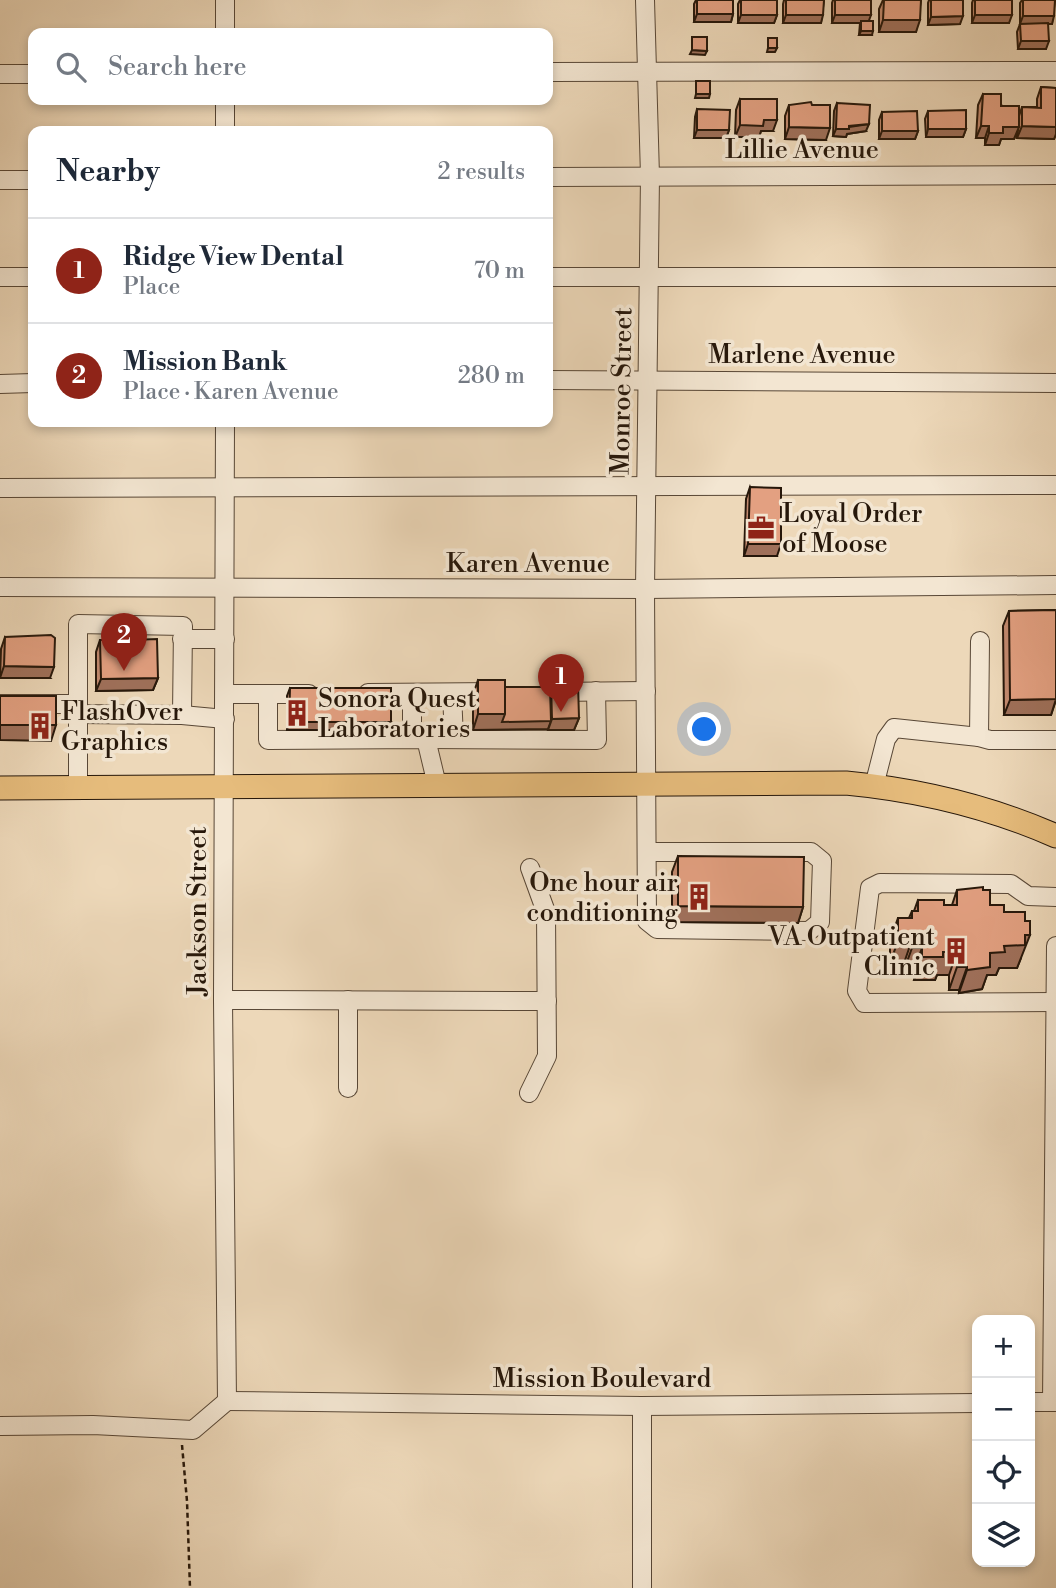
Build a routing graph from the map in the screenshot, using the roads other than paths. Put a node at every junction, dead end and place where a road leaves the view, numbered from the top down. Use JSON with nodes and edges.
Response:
{"nodes":[{"id":1,"x":225,"y":0,"type":"edge"},
{"id":2,"x":645,"y":0,"type":"edge"},
{"id":3,"x":225,"y":28,"type":"edge"},
{"id":4,"x":1056,"y":71,"type":"edge"},
{"id":5,"x":553,"y":72,"type":"edge"},
{"id":6,"x":646,"y":72,"type":"junction"},
{"id":7,"x":0,"y":74,"type":"edge"},
{"id":8,"x":28,"y":74,"type":"edge"},
{"id":9,"x":225,"y":105,"type":"edge"},
{"id":10,"x":225,"y":126,"type":"edge"},
{"id":11,"x":1056,"y":175,"type":"edge"},
{"id":12,"x":650,"y":176,"type":"junction"},
{"id":13,"x":553,"y":177,"type":"edge"},
{"id":14,"x":0,"y":180,"type":"edge"},
{"id":15,"x":28,"y":180,"type":"edge"},
{"id":16,"x":0,"y":277,"type":"edge"},
{"id":17,"x":28,"y":277,"type":"edge"},
{"id":18,"x":553,"y":277,"type":"edge"},
{"id":19,"x":648,"y":277,"type":"junction"},
{"id":20,"x":1056,"y":277,"type":"edge"},
{"id":21,"x":647,"y":379,"type":"junction"},
{"id":22,"x":553,"y":380,"type":"edge"},
{"id":23,"x":28,"y":383,"type":"edge"},
{"id":24,"x":1056,"y":383,"type":"edge"},
{"id":25,"x":0,"y":384,"type":"edge"},
{"id":26,"x":225,"y":427,"type":"edge"},
{"id":27,"x":646,"y":484,"type":"junction"},
{"id":28,"x":1056,"y":485,"type":"edge"},
{"id":29,"x":0,"y":488,"type":"edge"},
{"id":30,"x":225,"y":488,"type":"junction"},
{"id":31,"x":1056,"y":585,"type":"edge"},
{"id":32,"x":0,"y":587,"type":"edge"},
{"id":33,"x":225,"y":589,"type":"junction"},
{"id":34,"x":645,"y":589,"type":"junction"},
{"id":35,"x":182,"y":639,"type":"junction"},
{"id":36,"x":225,"y":639,"type":"junction"},
{"id":37,"x":980,"y":641,"type":"dead end"},
{"id":38,"x":596,"y":691,"type":"junction"},
{"id":39,"x":646,"y":691,"type":"junction"},
{"id":40,"x":452,"y":692,"type":"junction"},
{"id":41,"x":412,"y":693,"type":"junction"},
{"id":42,"x":225,"y":694,"type":"junction"},
{"id":43,"x":268,"y":694,"type":"junction"},
{"id":44,"x":0,"y":704,"type":"edge"},
{"id":45,"x":78,"y":709,"type":"junction"},
{"id":46,"x":182,"y":715,"type":"junction"},
{"id":47,"x":225,"y":719,"type":"junction"},
{"id":48,"x":979,"y":737,"type":"junction"},
{"id":49,"x":419,"y":739,"type":"junction"},
{"id":50,"x":454,"y":739,"type":"junction"},
{"id":51,"x":1056,"y":740,"type":"edge"},
{"id":52,"x":647,"y":783,"type":"junction"},
{"id":53,"x":437,"y":785,"type":"junction"},
{"id":54,"x":874,"y":786,"type":"junction"},
{"id":55,"x":224,"y":787,"type":"junction"},
{"id":56,"x":0,"y":788,"type":"edge"},
{"id":57,"x":78,"y":788,"type":"junction"},
{"id":58,"x":1056,"y":836,"type":"edge"},
{"id":59,"x":647,"y":852,"type":"junction"},
{"id":60,"x":530,"y":868,"type":"dead end"},
{"id":61,"x":1056,"y":897,"type":"edge"},
{"id":62,"x":1056,"y":946,"type":"edge"},
{"id":63,"x":223,"y":1000,"type":"junction"},
{"id":64,"x":348,"y":1000,"type":"junction"},
{"id":65,"x":547,"y":1001,"type":"junction"},
{"id":66,"x":1055,"y":1002,"type":"edge"},
{"id":67,"x":348,"y":1088,"type":"dead end"},
{"id":68,"x":529,"y":1093,"type":"dead end"},
{"id":69,"x":227,"y":1401,"type":"junction"},
{"id":70,"x":1035,"y":1402,"type":"edge"},
{"id":71,"x":1054,"y":1402,"type":"edge"},
{"id":72,"x":972,"y":1403,"type":"edge"},
{"id":73,"x":642,"y":1406,"type":"junction"},
{"id":74,"x":0,"y":1426,"type":"edge"},
{"id":75,"x":642,"y":1588,"type":"edge"}],
"edges":[{"from":1,"to":3,"type":"street"},
{"from":2,"to":6,"type":"street","name":"Monroe Street"},
{"from":4,"to":6,"type":"street"},
{"from":5,"to":6,"type":"street"},
{"from":6,"to":12,"type":"street","name":"Monroe Street"},
{"from":7,"to":8,"type":"street"},
{"from":9,"to":10,"type":"street"},
{"from":11,"to":12,"type":"street","name":"Lillie Avenue"},
{"from":12,"to":13,"type":"street","name":"Lillie Avenue"},
{"from":12,"to":19,"type":"street","name":"Monroe Street"},
{"from":14,"to":15,"type":"street"},
{"from":16,"to":17,"type":"street"},
{"from":18,"to":19,"type":"street"},
{"from":19,"to":20,"type":"street"},
{"from":19,"to":21,"type":"street","name":"Monroe Street"},
{"from":21,"to":22,"type":"street","name":"Marlene Avenue"},
{"from":21,"to":24,"type":"street","name":"Marlene Avenue"},
{"from":21,"to":27,"type":"street","name":"Monroe Street"},
{"from":23,"to":25,"type":"street"},
{"from":26,"to":30,"type":"street","name":"Jackson Street"},
{"from":27,"to":28,"type":"street"},
{"from":27,"to":30,"type":"street"},
{"from":27,"to":34,"type":"street","name":"Monroe Street"},
{"from":29,"to":30,"type":"street"},
{"from":30,"to":33,"type":"street","name":"Jackson Street"},
{"from":31,"to":34,"type":"street","name":"Karen Avenue"},
{"from":32,"to":33,"type":"street","name":"Karen Avenue"},
{"from":33,"to":34,"type":"street","name":"Karen Avenue"},
{"from":33,"to":36,"type":"street","name":"Jackson Street"},
{"from":34,"to":39,"type":"street","name":"Monroe Street"},
{"from":35,"to":36,"type":"street"},
{"from":35,"to":45,"type":"street"},
{"from":35,"to":46,"type":"street"},
{"from":36,"to":42,"type":"street","name":"Jackson Street"},
{"from":37,"to":48,"type":"street"},
{"from":38,"to":39,"type":"street"},
{"from":38,"to":40,"type":"street"},
{"from":38,"to":50,"type":"street"},
{"from":39,"to":52,"type":"street","name":"Monroe Street"},
{"from":40,"to":41,"type":"street"},
{"from":40,"to":50,"type":"street"},
{"from":41,"to":43,"type":"street"},
{"from":41,"to":49,"type":"street"},
{"from":42,"to":43,"type":"street"},
{"from":42,"to":47,"type":"street","name":"Jackson Street"},
{"from":43,"to":49,"type":"street"},
{"from":44,"to":45,"type":"street"},
{"from":45,"to":46,"type":"street"},
{"from":45,"to":57,"type":"street"},
{"from":46,"to":47,"type":"street"},
{"from":47,"to":55,"type":"street","name":"Jackson Street"},
{"from":48,"to":51,"type":"street"},
{"from":48,"to":54,"type":"street"},
{"from":49,"to":50,"type":"street"},
{"from":49,"to":53,"type":"street"},
{"from":52,"to":53,"type":"main road"},
{"from":52,"to":54,"type":"main road"},
{"from":52,"to":59,"type":"street","name":"Monroe Street"},
{"from":53,"to":55,"type":"main road"},
{"from":54,"to":58,"type":"main road"},
{"from":55,"to":57,"type":"main road"},
{"from":55,"to":63,"type":"street","name":"Jackson Street"},
{"from":56,"to":57,"type":"main road"},
{"from":59,"to":59,"type":"street","name":"Monroe Street"},
{"from":60,"to":65,"type":"street"},
{"from":61,"to":66,"type":"street"},
{"from":62,"to":66,"type":"street"},
{"from":63,"to":64,"type":"street"},
{"from":63,"to":69,"type":"street","name":"Jackson Street"},
{"from":64,"to":65,"type":"street"},
{"from":64,"to":67,"type":"street"},
{"from":65,"to":68,"type":"street"},
{"from":66,"to":71,"type":"street"},
{"from":69,"to":73,"type":"street","name":"Mission Boulevard"},
{"from":69,"to":74,"type":"street"},
{"from":70,"to":71,"type":"street"},
{"from":72,"to":73,"type":"street","name":"Mission Boulevard"},
{"from":73,"to":75,"type":"street"}]}
